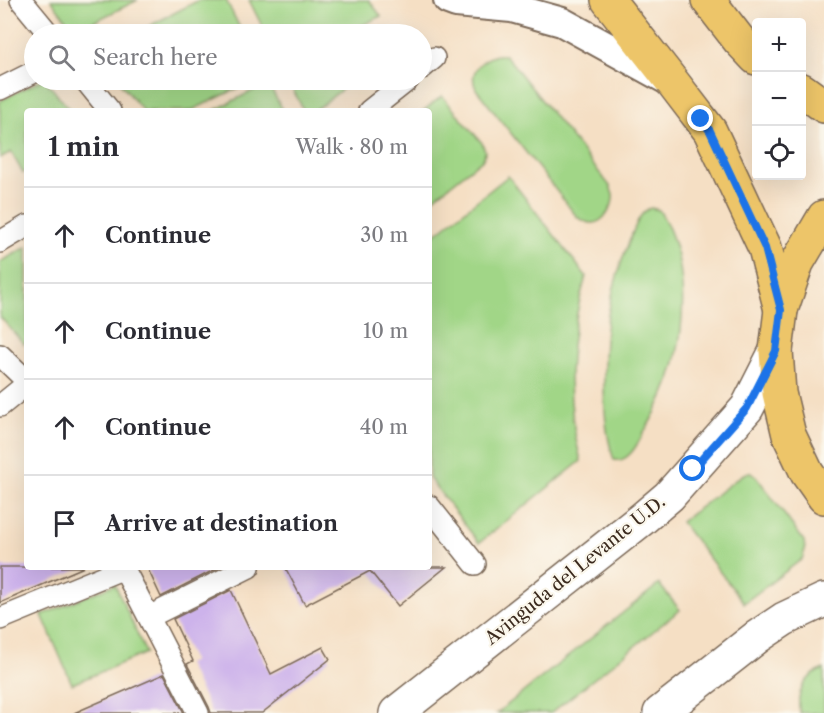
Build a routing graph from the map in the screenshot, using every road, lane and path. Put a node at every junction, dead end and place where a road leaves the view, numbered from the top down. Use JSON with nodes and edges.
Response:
{"nodes":[{"id":1,"x":21,"y":0,"type":"edge"},
{"id":2,"x":448,"y":0,"type":"edge"},
{"id":3,"x":608,"y":0,"type":"edge"},
{"id":4,"x":708,"y":0,"type":"edge"},
{"id":5,"x":41,"y":24,"type":"edge"},
{"id":6,"x":752,"y":54,"type":"edge"},
{"id":7,"x":24,"y":77,"type":"edge"},
{"id":8,"x":674,"y":84,"type":"junction"},
{"id":9,"x":0,"y":89,"type":"edge"},
{"id":10,"x":93,"y":90,"type":"edge"},
{"id":11,"x":395,"y":90,"type":"edge"},
{"id":12,"x":806,"y":93,"type":"edge"},
{"id":13,"x":824,"y":106,"type":"edge"},
{"id":14,"x":108,"y":108,"type":"edge"},
{"id":15,"x":373,"y":108,"type":"edge"},
{"id":16,"x":824,"y":218,"type":"edge"},
{"id":17,"x":24,"y":228,"type":"edge"},
{"id":18,"x":0,"y":242,"type":"edge"},
{"id":19,"x":781,"y":310,"type":"junction"},
{"id":20,"x":776,"y":351,"type":"junction"},
{"id":21,"x":0,"y":355,"type":"edge"},
{"id":22,"x":24,"y":380,"type":"edge"},
{"id":23,"x":24,"y":386,"type":"edge"},
{"id":24,"x":0,"y":406,"type":"edge"},
{"id":25,"x":824,"y":497,"type":"edge"},
{"id":26,"x":432,"y":510,"type":"edge"},
{"id":27,"x":475,"y":564,"type":"dead end"},
{"id":28,"x":117,"y":570,"type":"edge"},
{"id":29,"x":126,"y":570,"type":"edge"},
{"id":30,"x":243,"y":570,"type":"edge"},
{"id":31,"x":824,"y":600,"type":"edge"},
{"id":32,"x":149,"y":617,"type":"junction"},
{"id":33,"x":0,"y":619,"type":"edge"},
{"id":34,"x":198,"y":713,"type":"edge"},
{"id":35,"x":396,"y":713,"type":"edge"},
{"id":36,"x":660,"y":713,"type":"edge"}],
"edges":[{"from":1,"to":5,"type":"street"},
{"from":2,"to":8,"type":"street"},
{"from":3,"to":8,"type":"main road"},
{"from":4,"to":6,"type":"main road"},
{"from":7,"to":9,"type":"street"},
{"from":8,"to":19,"type":"main road"},
{"from":10,"to":14,"type":"street"},
{"from":11,"to":15,"type":"street"},
{"from":12,"to":13,"type":"main road"},
{"from":16,"to":19,"type":"main road"},
{"from":17,"to":18,"type":"street"},
{"from":19,"to":20,"type":"main road"},
{"from":20,"to":25,"type":"main road"},
{"from":20,"to":35,"type":"street","name":"Avinguda del Levante U.D."},
{"from":21,"to":22,"type":"street"},
{"from":23,"to":24,"type":"street"},
{"from":26,"to":27,"type":"street"},
{"from":28,"to":33,"type":"street"},
{"from":29,"to":32,"type":"street"},
{"from":30,"to":32,"type":"street"},
{"from":31,"to":36,"type":"street"},
{"from":32,"to":34,"type":"street"}]}
